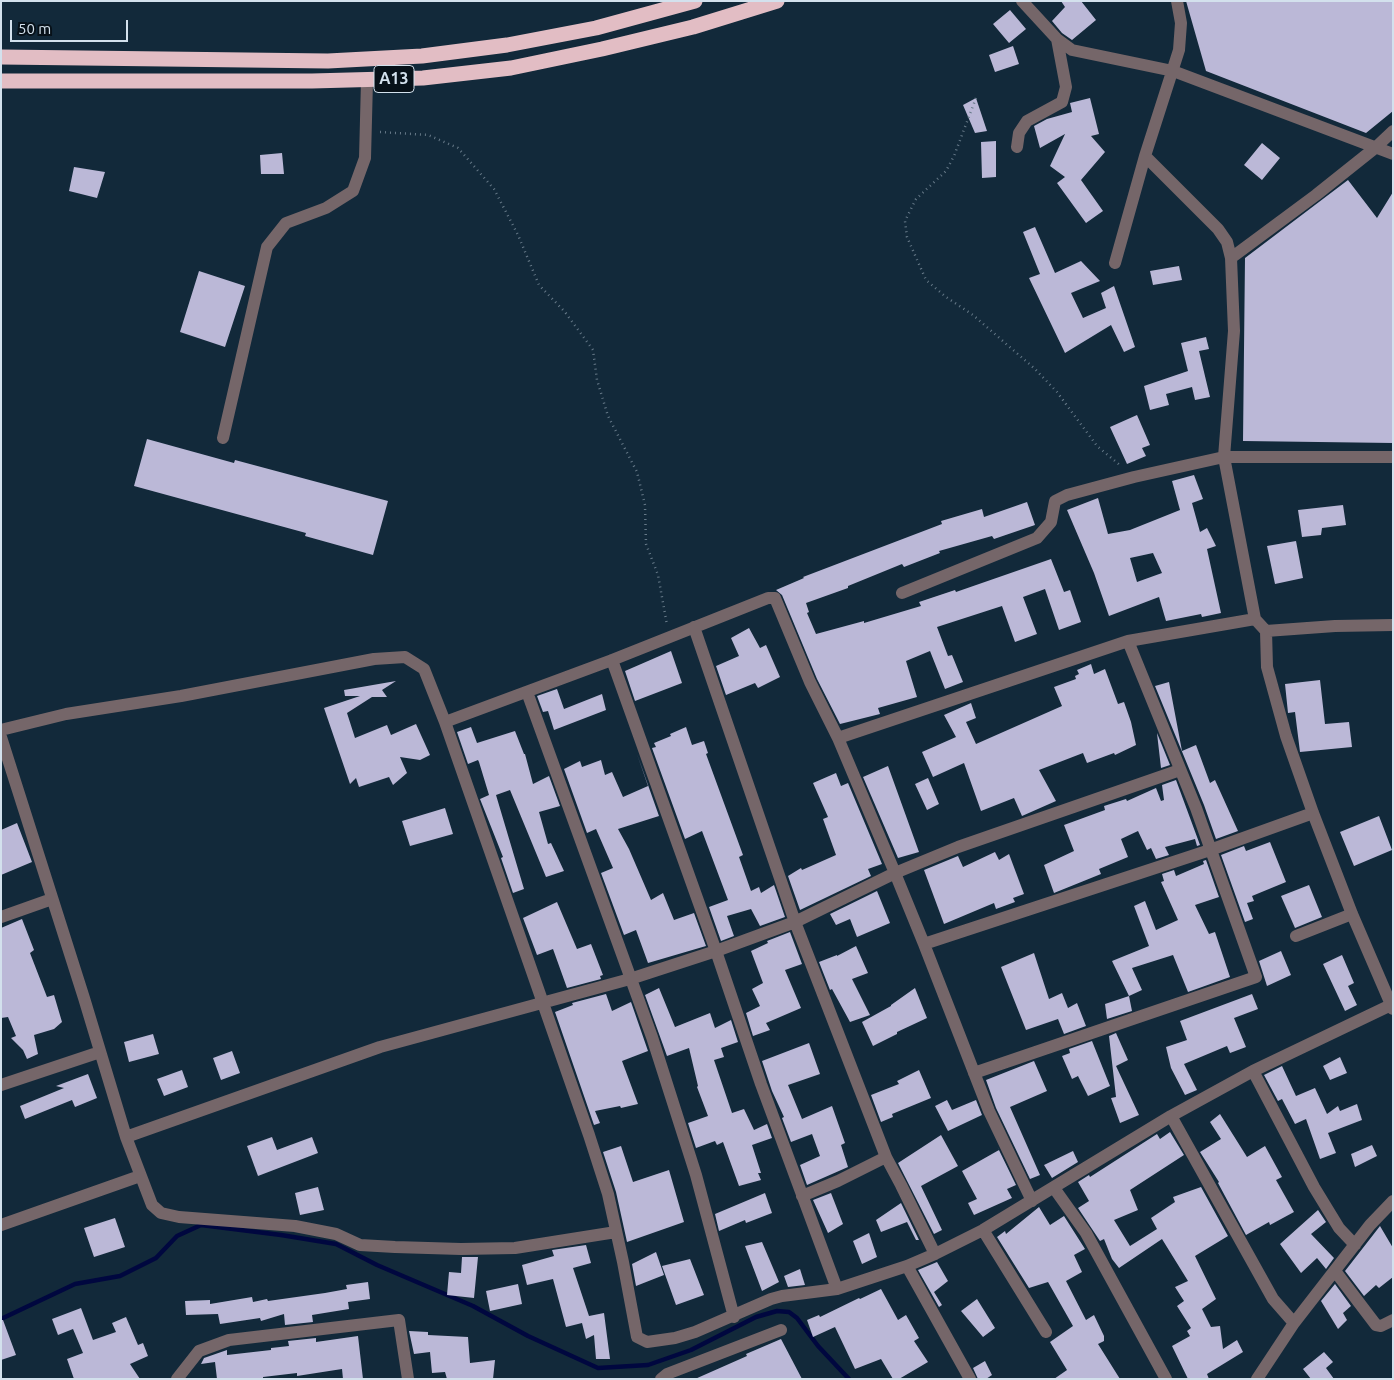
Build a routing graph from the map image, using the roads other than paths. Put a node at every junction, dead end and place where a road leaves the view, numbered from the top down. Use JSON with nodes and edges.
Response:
{"nodes":[{"id":1,"x":696,"y":1,"type":"edge"},
{"id":2,"x":777,"y":1,"type":"edge"},
{"id":3,"x":1022,"y":1,"type":"edge"},
{"id":4,"x":1177,"y":1,"type":"edge"},
{"id":5,"x":1057,"y":39,"type":"junction"},
{"id":6,"x":1,"y":57,"type":"edge"},
{"id":7,"x":1173,"y":71,"type":"junction"},
{"id":8,"x":1,"y":81,"type":"edge"},
{"id":9,"x":368,"y":81,"type":"junction"},
{"id":10,"x":1393,"y":131,"type":"edge"},
{"id":11,"x":1017,"y":148,"type":"dead end"},
{"id":12,"x":1375,"y":148,"type":"junction"},
{"id":13,"x":1393,"y":154,"type":"edge"},
{"id":14,"x":1145,"y":156,"type":"junction"},
{"id":15,"x":1231,"y":258,"type":"junction"},
{"id":16,"x":1115,"y":262,"type":"dead end"},
{"id":17,"x":223,"y":438,"type":"dead end"},
{"id":18,"x":1224,"y":457,"type":"junction"},
{"id":19,"x":1393,"y":457,"type":"edge"},
{"id":20,"x":902,"y":593,"type":"dead end"},
{"id":21,"x":1255,"y":618,"type":"junction"},
{"id":22,"x":1393,"y":624,"type":"edge"},
{"id":23,"x":694,"y":627,"type":"junction"},
{"id":24,"x":1266,"y":631,"type":"junction"},
{"id":25,"x":1128,"y":641,"type":"junction"},
{"id":26,"x":612,"y":660,"type":"junction"},
{"id":27,"x":527,"y":692,"type":"junction"},
{"id":28,"x":445,"y":722,"type":"junction"},
{"id":29,"x":1,"y":730,"type":"edge"},
{"id":30,"x":1,"y":737,"type":"edge"},
{"id":31,"x":838,"y":738,"type":"junction"},
{"id":32,"x":1180,"y":770,"type":"junction"},
{"id":33,"x":1313,"y":813,"type":"junction"},
{"id":34,"x":1210,"y":850,"type":"junction"},
{"id":35,"x":895,"y":873,"type":"junction"},
{"id":36,"x":52,"y":899,"type":"junction"},
{"id":37,"x":1352,"y":914,"type":"junction"},
{"id":38,"x":1,"y":917,"type":"edge"},
{"id":39,"x":795,"y":922,"type":"junction"},
{"id":40,"x":1296,"y":936,"type":"dead end"},
{"id":41,"x":924,"y":944,"type":"junction"},
{"id":42,"x":716,"y":951,"type":"junction"},
{"id":43,"x":630,"y":978,"type":"junction"},
{"id":44,"x":543,"y":1002,"type":"junction"},
{"id":45,"x":1392,"y":1006,"type":"edge"},
{"id":46,"x":100,"y":1052,"type":"junction"},
{"id":47,"x":1253,"y":1071,"type":"junction"},
{"id":48,"x":974,"y":1074,"type":"junction"},
{"id":49,"x":1,"y":1086,"type":"edge"},
{"id":50,"x":1171,"y":1116,"type":"junction"},
{"id":51,"x":126,"y":1137,"type":"junction"},
{"id":52,"x":886,"y":1157,"type":"junction"},
{"id":53,"x":140,"y":1176,"type":"junction"},
{"id":54,"x":1054,"y":1188,"type":"junction"},
{"id":55,"x":802,"y":1196,"type":"junction"},
{"id":56,"x":1032,"y":1201,"type":"junction"},
{"id":57,"x":1393,"y":1201,"type":"edge"},
{"id":58,"x":1,"y":1226,"type":"edge"},
{"id":59,"x":983,"y":1230,"type":"junction"},
{"id":60,"x":616,"y":1232,"type":"junction"},
{"id":61,"x":1355,"y":1245,"type":"junction"},
{"id":62,"x":935,"y":1254,"type":"junction"},
{"id":63,"x":907,"y":1266,"type":"junction"},
{"id":64,"x":1335,"y":1271,"type":"junction"},
{"id":65,"x":837,"y":1289,"type":"junction"},
{"id":66,"x":734,"y":1317,"type":"junction"},
{"id":67,"x":1393,"y":1320,"type":"edge"},
{"id":68,"x":1294,"y":1323,"type":"junction"},
{"id":69,"x":781,"y":1330,"type":"dead end"},
{"id":70,"x":1046,"y":1332,"type":"dead end"},
{"id":71,"x":1262,"y":1376,"type":"edge"},
{"id":72,"x":177,"y":1379,"type":"edge"},
{"id":73,"x":408,"y":1379,"type":"edge"},
{"id":74,"x":661,"y":1379,"type":"edge"},
{"id":75,"x":970,"y":1379,"type":"edge"},
{"id":76,"x":1166,"y":1379,"type":"edge"}],
"edges":[{"from":1,"to":6,"type":"highway","number":"A13"},
{"from":2,"to":9,"type":"highway","number":"A13"},
{"from":3,"to":5,"type":"street"},
{"from":4,"to":7,"type":"street"},
{"from":5,"to":7,"type":"street"},
{"from":5,"to":11,"type":"street"},
{"from":7,"to":12,"type":"street"},
{"from":7,"to":14,"type":"street"},
{"from":8,"to":9,"type":"highway","number":"A13"},
{"from":9,"to":17,"type":"street"},
{"from":10,"to":12,"type":"street"},
{"from":12,"to":13,"type":"street"},
{"from":12,"to":15,"type":"street"},
{"from":14,"to":15,"type":"street"},
{"from":14,"to":16,"type":"street"},
{"from":15,"to":18,"type":"street"},
{"from":18,"to":19,"type":"street"},
{"from":18,"to":20,"type":"street"},
{"from":18,"to":21,"type":"street"},
{"from":21,"to":24,"type":"street"},
{"from":21,"to":25,"type":"street"},
{"from":22,"to":24,"type":"street"},
{"from":23,"to":26,"type":"street"},
{"from":23,"to":31,"type":"street"},
{"from":23,"to":39,"type":"street"},
{"from":24,"to":33,"type":"street"},
{"from":25,"to":31,"type":"street"},
{"from":25,"to":32,"type":"street"},
{"from":26,"to":27,"type":"street"},
{"from":26,"to":42,"type":"street"},
{"from":27,"to":28,"type":"street"},
{"from":27,"to":43,"type":"street"},
{"from":28,"to":29,"type":"street"},
{"from":28,"to":44,"type":"street"},
{"from":30,"to":36,"type":"street"},
{"from":31,"to":35,"type":"street"},
{"from":32,"to":34,"type":"street"},
{"from":32,"to":35,"type":"street"},
{"from":33,"to":34,"type":"street"},
{"from":33,"to":37,"type":"street"},
{"from":34,"to":41,"type":"street"},
{"from":34,"to":48,"type":"street"},
{"from":35,"to":39,"type":"street"},
{"from":35,"to":41,"type":"street"},
{"from":36,"to":38,"type":"street"},
{"from":36,"to":46,"type":"street"},
{"from":37,"to":40,"type":"street"},
{"from":37,"to":45,"type":"street"},
{"from":39,"to":42,"type":"street"},
{"from":39,"to":52,"type":"street"},
{"from":41,"to":48,"type":"street"},
{"from":42,"to":43,"type":"street"},
{"from":42,"to":55,"type":"street"},
{"from":43,"to":44,"type":"street"},
{"from":43,"to":66,"type":"street"},
{"from":44,"to":51,"type":"street"},
{"from":44,"to":60,"type":"street"},
{"from":45,"to":47,"type":"street"},
{"from":46,"to":49,"type":"street"},
{"from":46,"to":51,"type":"street"},
{"from":47,"to":50,"type":"street"},
{"from":47,"to":61,"type":"street"},
{"from":48,"to":56,"type":"street"},
{"from":50,"to":54,"type":"street"},
{"from":50,"to":68,"type":"street"},
{"from":51,"to":53,"type":"street"},
{"from":52,"to":55,"type":"street"},
{"from":52,"to":62,"type":"street"},
{"from":53,"to":58,"type":"street"},
{"from":53,"to":60,"type":"street"},
{"from":54,"to":56,"type":"street"},
{"from":54,"to":76,"type":"street"},
{"from":55,"to":65,"type":"street"},
{"from":56,"to":59,"type":"street"},
{"from":57,"to":61,"type":"street"},
{"from":59,"to":62,"type":"street"},
{"from":59,"to":70,"type":"street"},
{"from":60,"to":66,"type":"street"},
{"from":61,"to":64,"type":"street"},
{"from":62,"to":63,"type":"street"},
{"from":63,"to":65,"type":"street"},
{"from":63,"to":75,"type":"street"},
{"from":64,"to":67,"type":"street"},
{"from":64,"to":68,"type":"street"},
{"from":65,"to":66,"type":"street"},
{"from":68,"to":71,"type":"street"},
{"from":69,"to":74,"type":"street"},
{"from":72,"to":73,"type":"street"}]}
